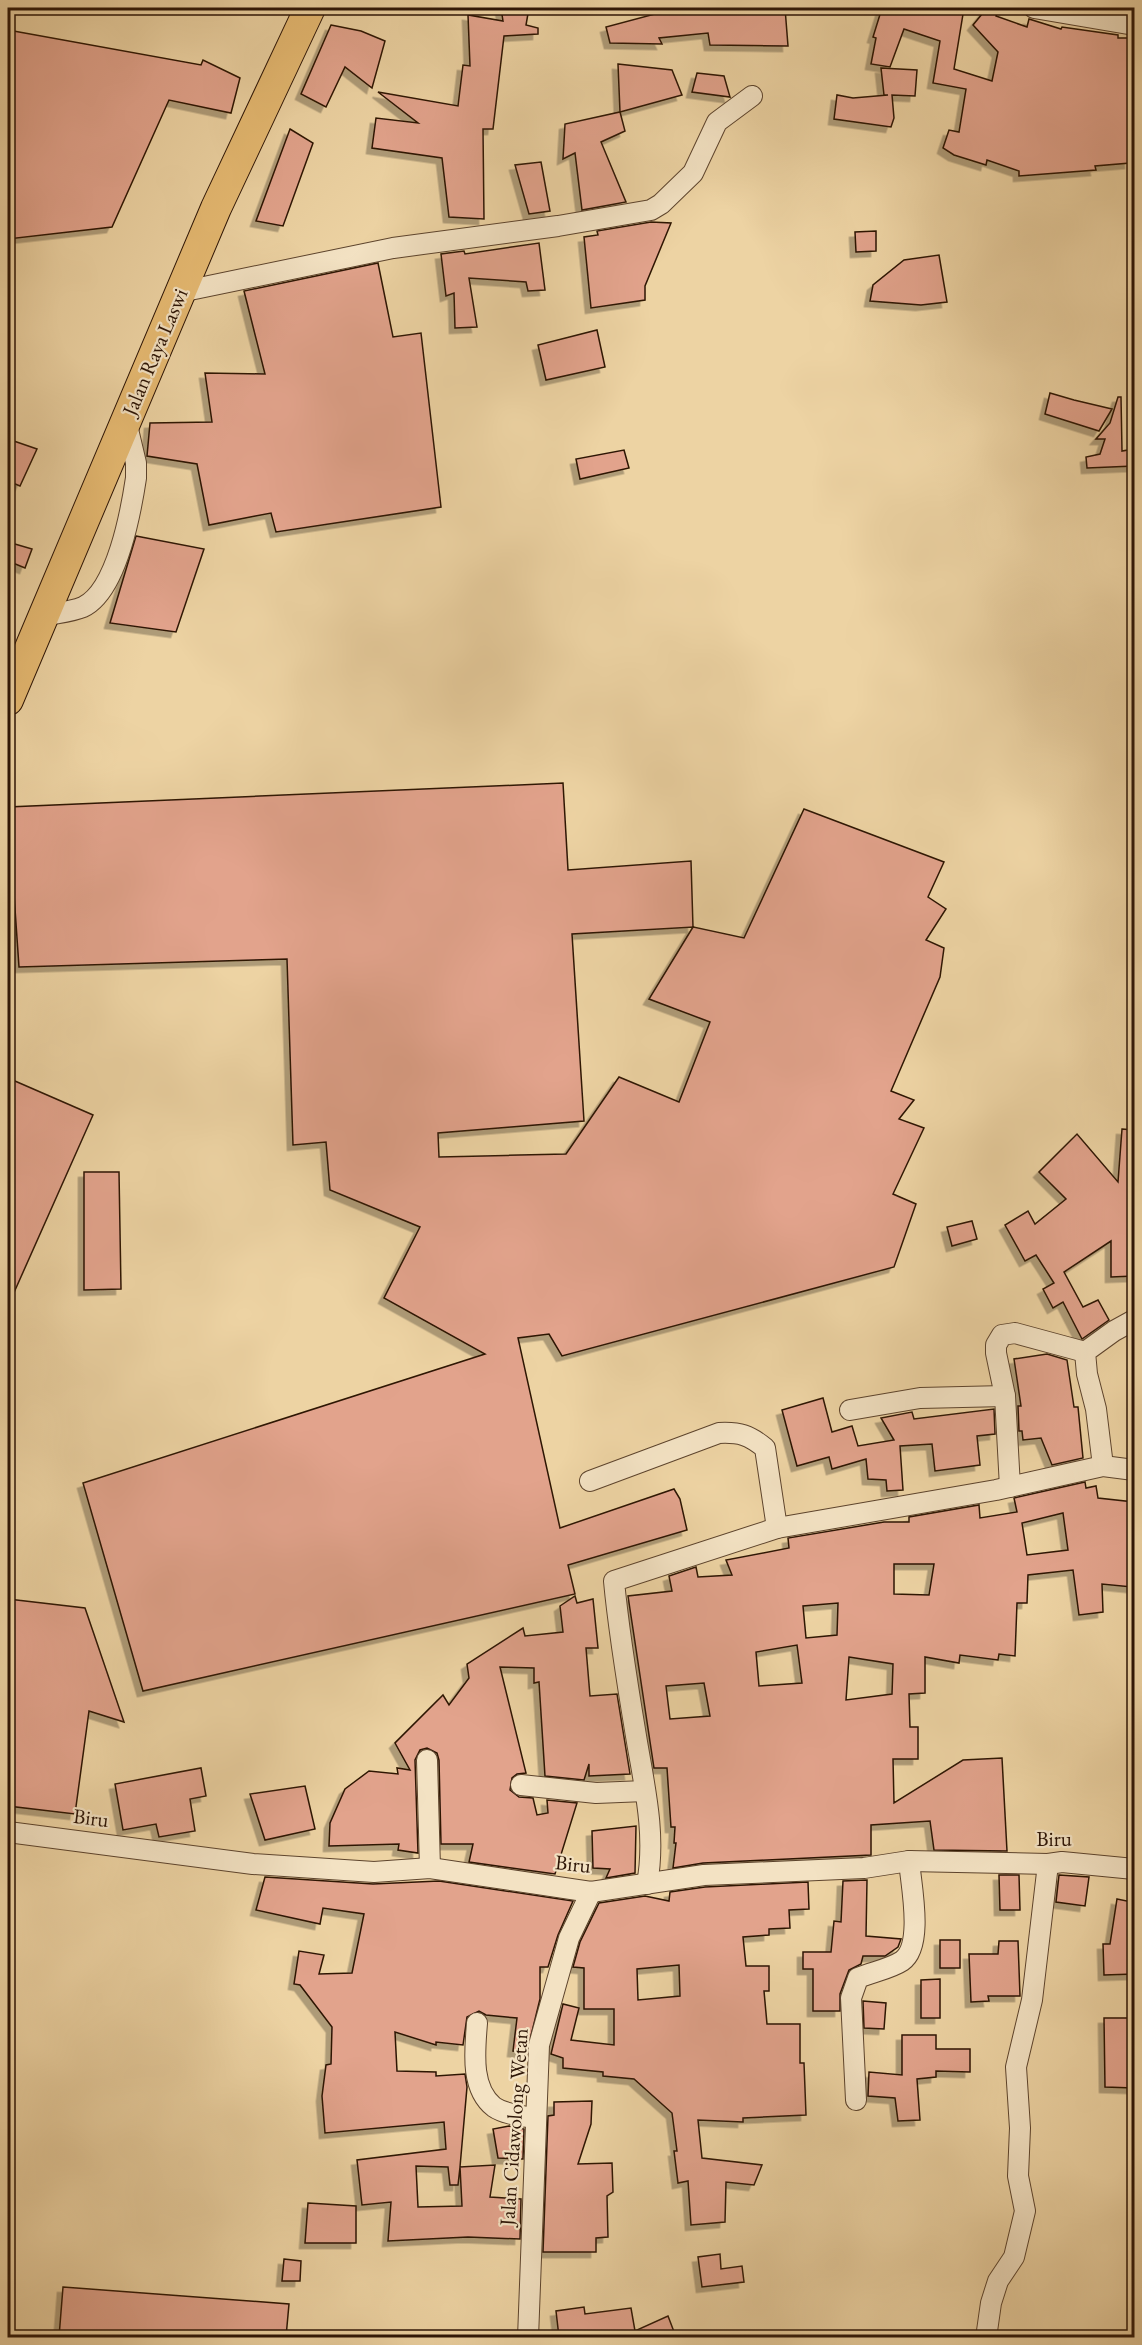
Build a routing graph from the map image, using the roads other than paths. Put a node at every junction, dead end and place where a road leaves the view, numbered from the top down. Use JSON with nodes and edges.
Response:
{"nodes":[{"id":1,"x":309,"y":8,"type":"edge"},
{"id":2,"x":1034,"y":8,"type":"edge"},
{"id":3,"x":1134,"y":25,"type":"edge"},
{"id":4,"x":752,"y":96,"type":"dead end"},
{"id":5,"x":180,"y":292,"type":"junction"},
{"id":6,"x":126,"y":420,"type":"junction"},
{"id":7,"x":43,"y":616,"type":"junction"},
{"id":8,"x":8,"y":700,"type":"edge"},
{"id":9,"x":1134,"y":1320,"type":"edge"},
{"id":10,"x":1085,"y":1352,"type":"junction"},
{"id":11,"x":1005,"y":1396,"type":"junction"},
{"id":12,"x":850,"y":1410,"type":"dead end"},
{"id":13,"x":1103,"y":1466,"type":"junction"},
{"id":14,"x":1134,"y":1470,"type":"edge"},
{"id":15,"x":590,"y":1481,"type":"dead end"},
{"id":16,"x":1010,"y":1487,"type":"junction"},
{"id":17,"x":777,"y":1528,"type":"junction"},
{"id":18,"x":427,"y":1760,"type":"dead end"},
{"id":19,"x":521,"y":1785,"type":"dead end"},
{"id":20,"x":645,"y":1791,"type":"junction"},
{"id":21,"x":8,"y":1832,"type":"edge"},
{"id":22,"x":909,"y":1861,"type":"junction"},
{"id":23,"x":1048,"y":1864,"type":"junction"},
{"id":24,"x":430,"y":1868,"type":"junction"},
{"id":25,"x":1134,"y":1869,"type":"edge"},
{"id":26,"x":646,"y":1884,"type":"junction"},
{"id":27,"x":591,"y":1892,"type":"junction"},
{"id":28,"x":477,"y":2023,"type":"dead end"},
{"id":29,"x":856,"y":2100,"type":"dead end"},
{"id":30,"x":534,"y":2118,"type":"junction"},
{"id":31,"x":528,"y":2337,"type":"edge"},
{"id":32,"x":987,"y":2337,"type":"edge"}],
"edges":[{"from":1,"to":5,"type":"main road","name":"Jalan Raya Laswi"},
{"from":2,"to":3,"type":"street"},
{"from":4,"to":5,"type":"street"},
{"from":5,"to":6,"type":"main road","name":"Jalan Raya Laswi"},
{"from":6,"to":7,"type":"main road","name":"Jalan Raya Laswi"},
{"from":6,"to":7,"type":"street"},
{"from":7,"to":8,"type":"main road","name":"Jalan Raya Laswi"},
{"from":9,"to":10,"type":"street"},
{"from":10,"to":11,"type":"street"},
{"from":10,"to":13,"type":"street"},
{"from":11,"to":12,"type":"street"},
{"from":11,"to":16,"type":"street"},
{"from":13,"to":14,"type":"street"},
{"from":13,"to":16,"type":"street"},
{"from":15,"to":17,"type":"street"},
{"from":16,"to":17,"type":"street"},
{"from":17,"to":20,"type":"street"},
{"from":18,"to":24,"type":"street"},
{"from":19,"to":20,"type":"street"},
{"from":20,"to":26,"type":"street"},
{"from":21,"to":24,"type":"street","name":"Biru"},
{"from":22,"to":23,"type":"street","name":"Biru"},
{"from":22,"to":26,"type":"street","name":"Biru"},
{"from":22,"to":29,"type":"street"},
{"from":23,"to":25,"type":"street","name":"Biru"},
{"from":23,"to":32,"type":"street"},
{"from":24,"to":27,"type":"street","name":"Biru"},
{"from":26,"to":27,"type":"street","name":"Biru"},
{"from":27,"to":30,"type":"street","name":"Jalan Cidawolong Wetan"},
{"from":28,"to":30,"type":"street"},
{"from":30,"to":31,"type":"street","name":"Jalan Cidawolong Wetan"}]}
